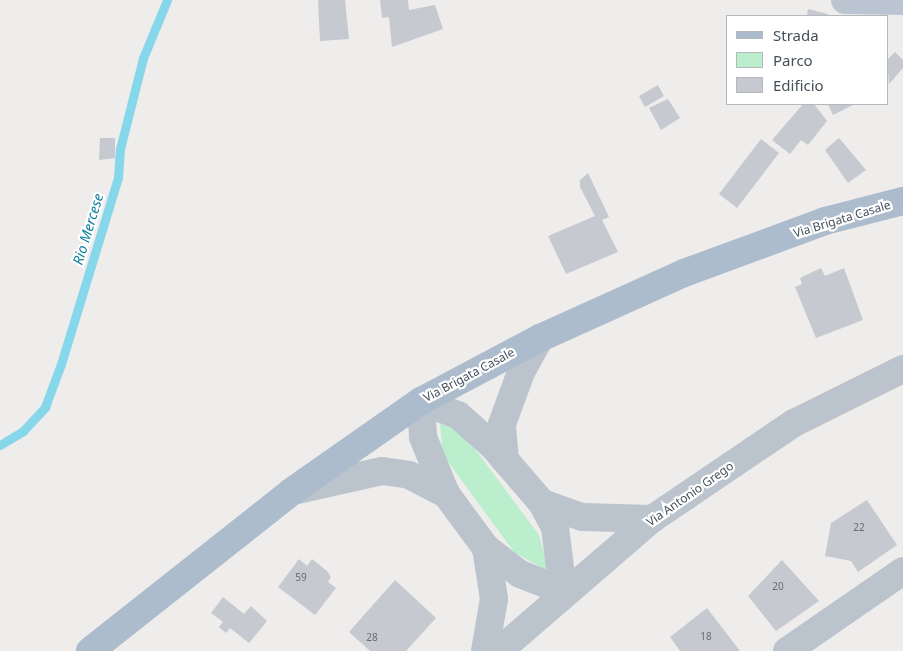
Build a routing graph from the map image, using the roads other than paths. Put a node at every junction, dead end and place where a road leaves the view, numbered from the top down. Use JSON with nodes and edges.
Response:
{"nodes":[{"id":1,"x":845,"y":0,"type":"edge"},
{"id":2,"x":903,"y":1,"type":"edge"},
{"id":3,"x":903,"y":200,"type":"edge"},
{"id":4,"x":540,"y":338,"type":"junction"},
{"id":5,"x":903,"y":368,"type":"edge"},
{"id":6,"x":422,"y":401,"type":"junction"},
{"id":7,"x":505,"y":460,"type":"junction"},
{"id":8,"x":291,"y":492,"type":"junction"},
{"id":9,"x":446,"y":494,"type":"junction"},
{"id":10,"x":542,"y":503,"type":"junction"},
{"id":11,"x":652,"y":519,"type":"junction"},
{"id":12,"x":486,"y":548,"type":"junction"},
{"id":13,"x":903,"y":571,"type":"edge"},
{"id":14,"x":563,"y":591,"type":"junction"},
{"id":15,"x":90,"y":651,"type":"edge"},
{"id":16,"x":485,"y":651,"type":"edge"},
{"id":17,"x":500,"y":651,"type":"edge"},
{"id":18,"x":787,"y":651,"type":"edge"}],
"edges":[{"from":1,"to":2,"type":"street"},
{"from":3,"to":4,"type":"main road","name":"Via Brigata Casale"},
{"from":4,"to":6,"type":"main road","name":"Via Brigata Casale"},
{"from":4,"to":7,"type":"street"},
{"from":5,"to":11,"type":"street","name":"Via Antonio Grego"},
{"from":6,"to":7,"type":"street"},
{"from":6,"to":8,"type":"main road","name":"Via Brigata Casale"},
{"from":6,"to":9,"type":"street"},
{"from":7,"to":10,"type":"street"},
{"from":8,"to":9,"type":"street"},
{"from":8,"to":15,"type":"main road","name":"Via Brigata Casale"},
{"from":9,"to":12,"type":"street"},
{"from":10,"to":11,"type":"street"},
{"from":10,"to":14,"type":"street"},
{"from":11,"to":14,"type":"street","name":"Via Antonio Grego"},
{"from":12,"to":14,"type":"street"},
{"from":12,"to":16,"type":"street"},
{"from":13,"to":18,"type":"street"},
{"from":14,"to":17,"type":"street","name":"Via Antonio Grego"}]}
